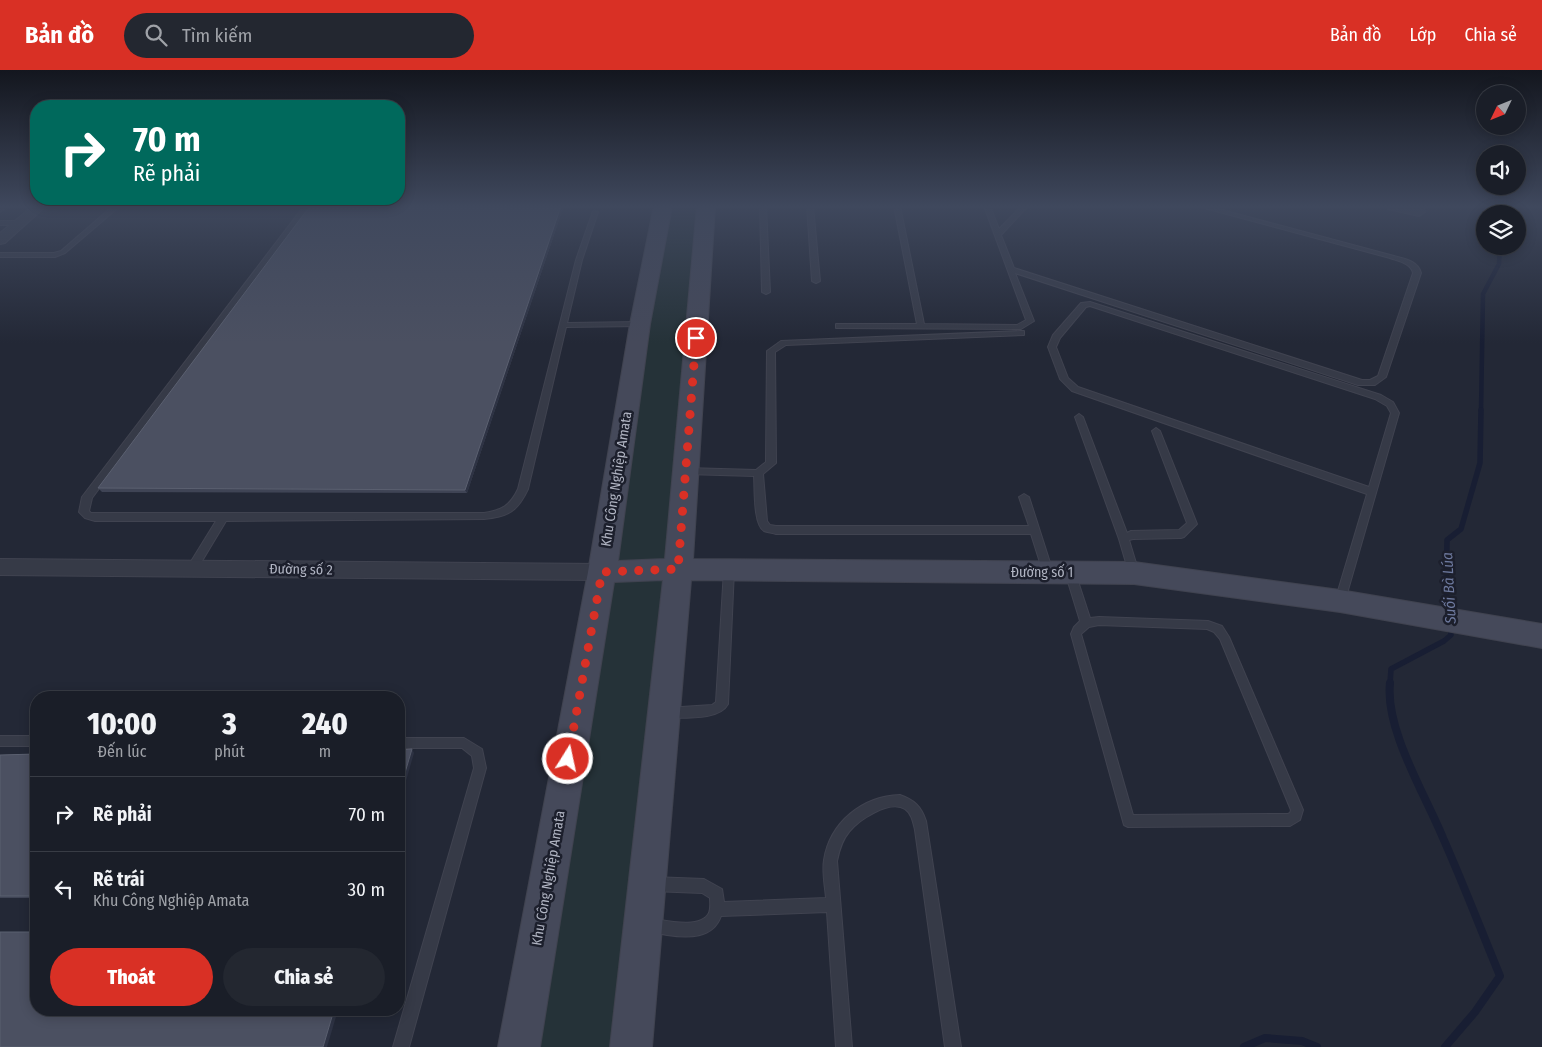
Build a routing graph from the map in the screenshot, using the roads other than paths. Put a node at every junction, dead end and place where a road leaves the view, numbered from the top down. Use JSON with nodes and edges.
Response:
{"nodes":[{"id":1,"x":63,"y":252,"type":"edge"},
{"id":2,"x":272,"y":252,"type":"edge"},
{"id":3,"x":582,"y":252,"type":"edge"},
{"id":4,"x":654,"y":252,"type":"edge"},
{"id":5,"x":703,"y":252,"type":"edge"},
{"id":6,"x":765,"y":252,"type":"edge"},
{"id":7,"x":814,"y":252,"type":"edge"},
{"id":8,"x":906,"y":252,"type":"edge"},
{"id":9,"x":1005,"y":252,"type":"edge"},
{"id":10,"x":1372,"y":252,"type":"edge"},
{"id":11,"x":0,"y":256,"type":"edge"},
{"id":12,"x":1011,"y":269,"type":"junction"},
{"id":13,"x":816,"y":281,"type":"dead end"},
{"id":14,"x":766,"y":292,"type":"dead end"},
{"id":15,"x":640,"y":324,"type":"junction"},
{"id":16,"x":564,"y":325,"type":"junction"},
{"id":17,"x":839,"y":326,"type":"dead end"},
{"id":18,"x":922,"y":326,"type":"junction"},
{"id":19,"x":1020,"y":333,"type":"dead end"},
{"id":20,"x":1079,"y":417,"type":"dead end"},
{"id":21,"x":1156,"y":431,"type":"dead end"},
{"id":22,"x":686,"y":471,"type":"junction"},
{"id":23,"x":758,"y":473,"type":"junction"},
{"id":24,"x":1372,"y":492,"type":"junction"},
{"id":25,"x":1024,"y":497,"type":"dead end"},
{"id":26,"x":223,"y":518,"type":"junction"},
{"id":27,"x":1034,"y":530,"type":"junction"},
{"id":28,"x":1124,"y":539,"type":"junction"},
{"id":29,"x":0,"y":567,"type":"edge"},
{"id":30,"x":192,"y":568,"type":"junction"},
{"id":31,"x":678,"y":569,"type":"junction"},
{"id":32,"x":729,"y":570,"type":"junction"},
{"id":33,"x":602,"y":572,"type":"junction"},
{"id":34,"x":1059,"y":572,"type":"junction"},
{"id":35,"x":1134,"y":572,"type":"junction"},
{"id":36,"x":1340,"y":601,"type":"junction"},
{"id":37,"x":1086,"y":623,"type":"junction"},
{"id":38,"x":1542,"y":636,"type":"edge"},
{"id":39,"x":663,"y":713,"type":"junction"},
{"id":40,"x":0,"y":741,"type":"edge"},
{"id":41,"x":30,"y":741,"type":"edge"},
{"id":42,"x":405,"y":743,"type":"edge"},
{"id":43,"x":647,"y":884,"type":"junction"},
{"id":44,"x":832,"y":905,"type":"junction"},
{"id":45,"x":719,"y":909,"type":"junction"},
{"id":46,"x":643,"y":924,"type":"junction"},
{"id":47,"x":401,"y":1047,"type":"edge"},
{"id":48,"x":519,"y":1047,"type":"edge"},
{"id":49,"x":632,"y":1047,"type":"edge"},
{"id":50,"x":844,"y":1047,"type":"edge"},
{"id":51,"x":953,"y":1047,"type":"edge"}],
"edges":[{"from":1,"to":11,"type":"lane"},
{"from":2,"to":26,"type":"lane"},
{"from":3,"to":16,"type":"lane"},
{"from":4,"to":15,"type":"street","name":"Khu Công Nghiệp Amata"},
{"from":5,"to":22,"type":"street"},
{"from":6,"to":14,"type":"lane"},
{"from":7,"to":13,"type":"lane"},
{"from":8,"to":18,"type":"lane"},
{"from":9,"to":12,"type":"lane"},
{"from":10,"to":12,"type":"lane"},
{"from":12,"to":18,"type":"lane"},
{"from":15,"to":16,"type":"lane"},
{"from":15,"to":33,"type":"street","name":"Khu Công Nghiệp Amata"},
{"from":16,"to":26,"type":"lane"},
{"from":17,"to":18,"type":"lane"},
{"from":19,"to":23,"type":"lane"},
{"from":20,"to":28,"type":"lane"},
{"from":21,"to":28,"type":"lane"},
{"from":22,"to":23,"type":"lane"},
{"from":22,"to":31,"type":"street"},
{"from":23,"to":27,"type":"lane"},
{"from":24,"to":24,"type":"lane"},
{"from":24,"to":36,"type":"lane"},
{"from":25,"to":27,"type":"lane"},
{"from":26,"to":30,"type":"lane"},
{"from":27,"to":34,"type":"lane"},
{"from":28,"to":35,"type":"lane"},
{"from":29,"to":30,"type":"street","name":"Đường số 2"},
{"from":30,"to":33,"type":"street","name":"Đường số 2"},
{"from":31,"to":32,"type":"street","name":"Đường số 1"},
{"from":31,"to":33,"type":"street","name":"Đường số 1"},
{"from":31,"to":39,"type":"street"},
{"from":32,"to":34,"type":"street","name":"Đường số 1"},
{"from":32,"to":39,"type":"lane"},
{"from":33,"to":48,"type":"street","name":"Khu Công Nghiệp Amata"},
{"from":34,"to":35,"type":"street","name":"Đường số 1"},
{"from":34,"to":37,"type":"lane"},
{"from":35,"to":36,"type":"street","name":"Đường số 1"},
{"from":36,"to":38,"type":"street","name":"Đường số 1"},
{"from":37,"to":37,"type":"lane"},
{"from":39,"to":43,"type":"street"},
{"from":40,"to":41,"type":"lane"},
{"from":42,"to":47,"type":"lane"},
{"from":43,"to":45,"type":"lane"},
{"from":43,"to":46,"type":"street"},
{"from":44,"to":45,"type":"lane"},
{"from":44,"to":50,"type":"lane"},
{"from":44,"to":51,"type":"lane"},
{"from":45,"to":46,"type":"lane"},
{"from":46,"to":49,"type":"street"}]}
